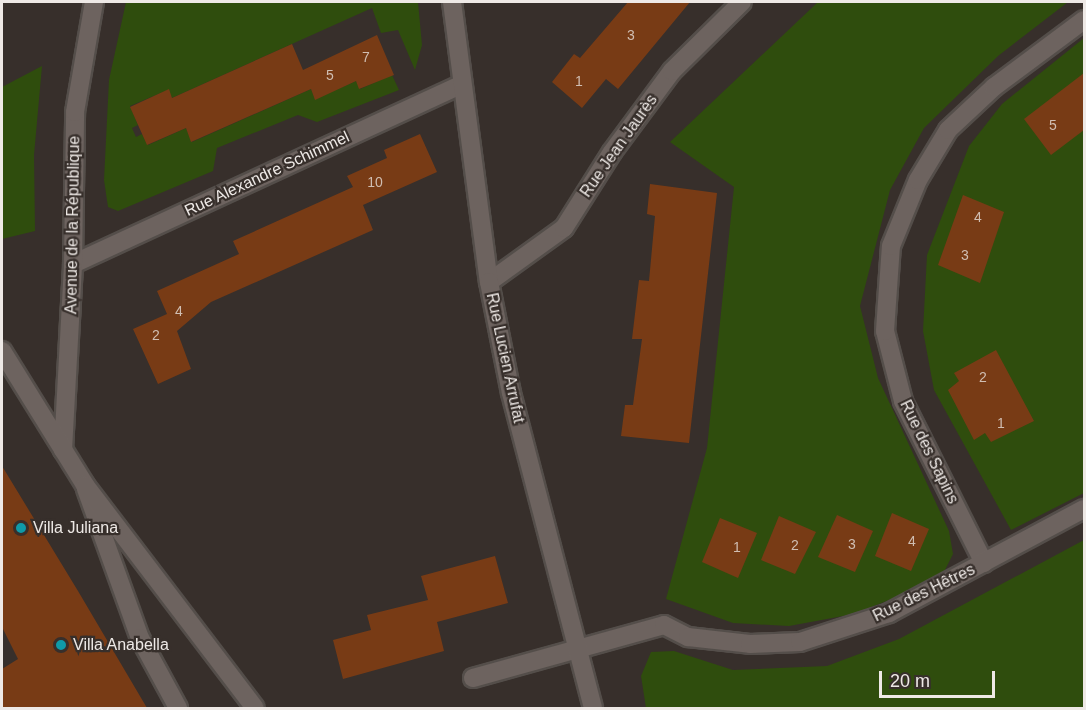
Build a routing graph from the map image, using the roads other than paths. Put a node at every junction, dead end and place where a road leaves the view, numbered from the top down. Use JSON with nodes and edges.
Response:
{"nodes":[{"id":1,"x":94,"y":2,"type":"edge"},
{"id":2,"x":452,"y":2,"type":"edge"},
{"id":3,"x":742,"y":2,"type":"edge"},
{"id":4,"x":1084,"y":20,"type":"edge"},
{"id":5,"x":461,"y":85,"type":"junction"},
{"id":6,"x":73,"y":264,"type":"junction"},
{"id":7,"x":489,"y":282,"type":"junction"},
{"id":8,"x":2,"y":351,"type":"edge"},
{"id":9,"x":63,"y":450,"type":"junction"},
{"id":10,"x":85,"y":485,"type":"junction"},
{"id":11,"x":1084,"y":508,"type":"edge"},
{"id":12,"x":984,"y":563,"type":"junction"},
{"id":13,"x":579,"y":650,"type":"junction"},
{"id":14,"x":473,"y":678,"type":"dead end"},
{"id":15,"x":178,"y":708,"type":"edge"},
{"id":16,"x":255,"y":708,"type":"edge"},
{"id":17,"x":593,"y":708,"type":"edge"}],
"edges":[{"from":1,"to":6,"type":"street","name":"Avenue de la République"},
{"from":2,"to":5,"type":"street","name":"Rue Lucien Arrufat"},
{"from":3,"to":7,"type":"street","name":"Rue Jean Jaurès"},
{"from":4,"to":12,"type":"street","name":"Rue des Sapins"},
{"from":5,"to":6,"type":"street","name":"Rue Alexandre Schimmel"},
{"from":5,"to":7,"type":"street","name":"Rue Lucien Arrufat"},
{"from":6,"to":9,"type":"street","name":"Avenue de la République"},
{"from":7,"to":13,"type":"street","name":"Rue Lucien Arrufat"},
{"from":8,"to":9,"type":"street"},
{"from":9,"to":10,"type":"street"},
{"from":10,"to":15,"type":"street"},
{"from":10,"to":16,"type":"street"},
{"from":11,"to":12,"type":"street","name":"Rue des Hêtres"},
{"from":12,"to":13,"type":"street","name":"Rue des Hêtres"},
{"from":13,"to":14,"type":"street","name":"Rue des Hêtres"},
{"from":13,"to":17,"type":"street","name":"Rue Lucien Arrufat"}]}
